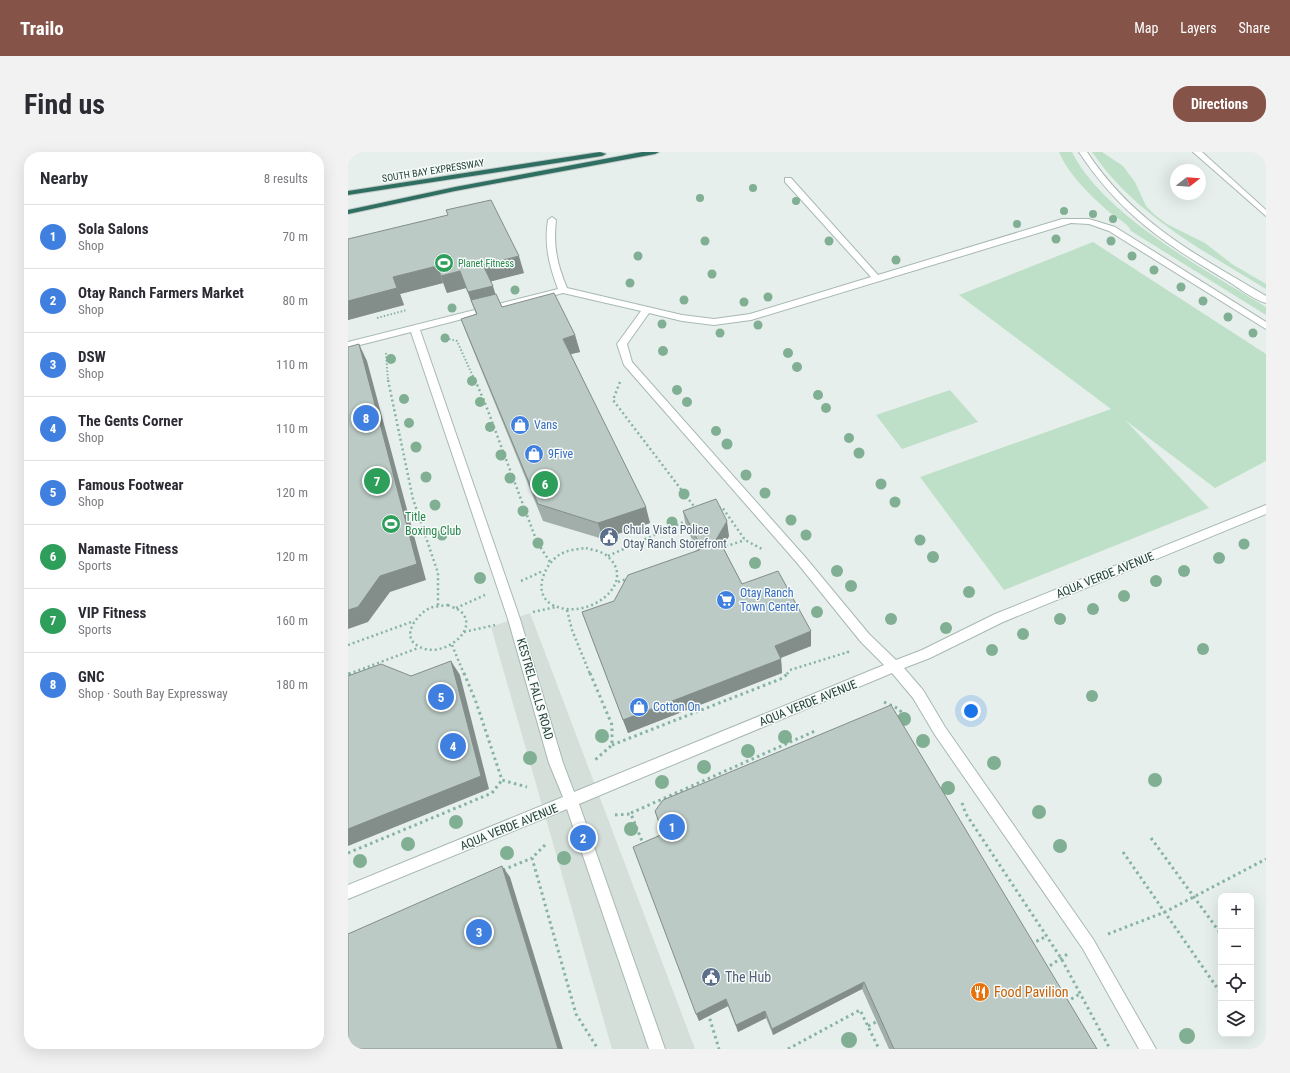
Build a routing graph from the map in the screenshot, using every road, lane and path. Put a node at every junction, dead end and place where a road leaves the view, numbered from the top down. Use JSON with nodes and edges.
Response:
{"nodes":[{"id":1,"x":615,"y":152,"type":"edge"},
{"id":2,"x":655,"y":152,"type":"edge"},
{"id":3,"x":1083,"y":152,"type":"edge"},
{"id":4,"x":1197,"y":152,"type":"edge"},
{"id":5,"x":788,"y":180,"type":"dead end"},
{"id":6,"x":348,"y":193,"type":"edge"},
{"id":7,"x":348,"y":212,"type":"edge"},
{"id":8,"x":1266,"y":214,"type":"edge"},
{"id":9,"x":552,"y":220,"type":"dead end"},
{"id":10,"x":877,"y":278,"type":"junction"},
{"id":11,"x":563,"y":290,"type":"junction"},
{"id":12,"x":1266,"y":300,"type":"edge"},
{"id":13,"x":646,"y":310,"type":"junction"},
{"id":14,"x":1266,"y":326,"type":"edge"},
{"id":15,"x":414,"y":327,"type":"junction"},
{"id":16,"x":444,"y":338,"type":"dead end"},
{"id":17,"x":348,"y":345,"type":"edge"},
{"id":18,"x":386,"y":352,"type":"dead end"},
{"id":19,"x":622,"y":379,"type":"dead end"},
{"id":20,"x":1266,"y":509,"type":"edge"},
{"id":21,"x":714,"y":510,"type":"edge"},
{"id":22,"x":700,"y":515,"type":"edge"},
{"id":23,"x":693,"y":518,"type":"edge"},
{"id":24,"x":745,"y":540,"type":"junction"},
{"id":25,"x":715,"y":550,"type":"edge"},
{"id":26,"x":766,"y":553,"type":"dead end"},
{"id":27,"x":608,"y":556,"type":"junction"},
{"id":28,"x":550,"y":562,"type":"junction"},
{"id":29,"x":632,"y":577,"type":"edge"},
{"id":30,"x":618,"y":582,"type":"junction"},
{"id":31,"x":504,"y":588,"type":"junction"},
{"id":32,"x":438,"y":606,"type":"junction"},
{"id":33,"x":456,"y":608,"type":"junction"},
{"id":34,"x":567,"y":610,"type":"junction"},
{"id":35,"x":514,"y":619,"type":"junction"},
{"id":36,"x":414,"y":620,"type":"junction"},
{"id":37,"x":464,"y":632,"type":"junction"},
{"id":38,"x":348,"y":645,"type":"edge"},
{"id":39,"x":452,"y":645,"type":"junction"},
{"id":40,"x":844,"y":646,"type":"dead end"},
{"id":41,"x":418,"y":648,"type":"junction"},
{"id":42,"x":895,"y":667,"type":"junction"},
{"id":43,"x":348,"y":674,"type":"edge"},
{"id":44,"x":884,"y":702,"type":"dead end"},
{"id":45,"x":908,"y":721,"type":"dead end"},
{"id":46,"x":815,"y":731,"type":"dead end"},
{"id":47,"x":612,"y":745,"type":"junction"},
{"id":48,"x":595,"y":760,"type":"dead end"},
{"id":49,"x":502,"y":780,"type":"junction"},
{"id":50,"x":527,"y":787,"type":"dead end"},
{"id":51,"x":962,"y":800,"type":"dead end"},
{"id":52,"x":571,"y":801,"type":"junction"},
{"id":53,"x":631,"y":814,"type":"junction"},
{"id":54,"x":615,"y":815,"type":"dead end"},
{"id":55,"x":1151,"y":838,"type":"dead end"},
{"id":56,"x":544,"y":846,"type":"dead end"},
{"id":57,"x":1123,"y":852,"type":"dead end"},
{"id":58,"x":348,"y":853,"type":"edge"},
{"id":59,"x":646,"y":854,"type":"edge"},
{"id":60,"x":532,"y":858,"type":"junction"},
{"id":61,"x":1266,"y":859,"type":"edge"},
{"id":62,"x":495,"y":874,"type":"edge"},
{"id":63,"x":348,"y":892,"type":"edge"},
{"id":64,"x":1195,"y":897,"type":"junction"},
{"id":65,"x":1165,"y":912,"type":"junction"},
{"id":66,"x":1218,"y":930,"type":"edge"},
{"id":67,"x":1047,"y":936,"type":"junction"},
{"id":68,"x":1088,"y":944,"type":"junction"},
{"id":69,"x":1026,"y":946,"type":"edge"},
{"id":70,"x":1060,"y":958,"type":"junction"},
{"id":71,"x":1040,"y":973,"type":"edge"},
{"id":72,"x":1218,"y":989,"type":"edge"},
{"id":73,"x":1080,"y":994,"type":"junction"},
{"id":74,"x":1060,"y":1006,"type":"edge"},
{"id":75,"x":706,"y":1008,"type":"edge"},
{"id":76,"x":881,"y":1019,"type":"edge"},
{"id":77,"x":868,"y":1026,"type":"junction"},
{"id":78,"x":598,"y":1049,"type":"edge"},
{"id":79,"x":657,"y":1049,"type":"edge"},
{"id":80,"x":719,"y":1049,"type":"edge"},
{"id":81,"x":788,"y":1049,"type":"edge"},
{"id":82,"x":879,"y":1049,"type":"edge"},
{"id":83,"x":1110,"y":1049,"type":"edge"},
{"id":84,"x":1148,"y":1049,"type":"edge"}],
"edges":[{"from":1,"to":6,"type":"highway","name":"SOUTH BAY EXPRESSWAY"},
{"from":2,"to":7,"type":"highway"},
{"from":3,"to":12,"type":"street"},
{"from":4,"to":8,"type":"street"},
{"from":5,"to":10,"type":"street"},
{"from":9,"to":11,"type":"street"},
{"from":10,"to":13,"type":"street"},
{"from":10,"to":14,"type":"street"},
{"from":11,"to":13,"type":"street"},
{"from":11,"to":15,"type":"street"},
{"from":13,"to":42,"type":"street"},
{"from":15,"to":17,"type":"street"},
{"from":15,"to":31,"type":"street","name":"KESTREL FALLS ROAD"},
{"from":16,"to":28,"type":"path"},
{"from":18,"to":32,"type":"path"},
{"from":19,"to":22,"type":"path"},
{"from":20,"to":42,"type":"street","name":"AQUA VERDE AVENUE"},
{"from":21,"to":24,"type":"path"},
{"from":23,"to":27,"type":"path"},
{"from":24,"to":25,"type":"path"},
{"from":24,"to":26,"type":"path"},
{"from":27,"to":28,"type":"path"},
{"from":27,"to":30,"type":"path"},
{"from":28,"to":34,"type":"path"},
{"from":29,"to":30,"type":"path"},
{"from":30,"to":34,"type":"path"},
{"from":31,"to":33,"type":"path"},
{"from":31,"to":35,"type":"street","name":"KESTREL FALLS ROAD"},
{"from":32,"to":33,"type":"path"},
{"from":32,"to":36,"type":"path"},
{"from":33,"to":37,"type":"path"},
{"from":34,"to":47,"type":"path"},
{"from":35,"to":37,"type":"path"},
{"from":35,"to":52,"type":"street","name":"KESTREL FALLS ROAD"},
{"from":36,"to":38,"type":"path"},
{"from":36,"to":41,"type":"path"},
{"from":37,"to":39,"type":"path"},
{"from":39,"to":41,"type":"path"},
{"from":39,"to":49,"type":"path"},
{"from":40,"to":47,"type":"path"},
{"from":41,"to":43,"type":"path"},
{"from":42,"to":52,"type":"street","name":"AQUA VERDE AVENUE"},
{"from":42,"to":68,"type":"street"},
{"from":44,"to":45,"type":"path"},
{"from":46,"to":53,"type":"path"},
{"from":47,"to":48,"type":"path"},
{"from":49,"to":50,"type":"path"},
{"from":49,"to":58,"type":"path"},
{"from":51,"to":67,"type":"path"},
{"from":52,"to":63,"type":"street","name":"AQUA VERDE AVENUE"},
{"from":52,"to":79,"type":"street","name":"KESTREL FALLS ROAD"},
{"from":53,"to":54,"type":"path"},
{"from":53,"to":59,"type":"path"},
{"from":55,"to":64,"type":"path"},
{"from":56,"to":60,"type":"path"},
{"from":57,"to":65,"type":"path"},
{"from":60,"to":62,"type":"path"},
{"from":60,"to":78,"type":"path"},
{"from":61,"to":64,"type":"path"},
{"from":64,"to":65,"type":"path"},
{"from":64,"to":66,"type":"path"},
{"from":65,"to":68,"type":"path"},
{"from":65,"to":72,"type":"path"},
{"from":67,"to":69,"type":"path"},
{"from":67,"to":70,"type":"path"},
{"from":68,"to":70,"type":"path"},
{"from":68,"to":84,"type":"street"},
{"from":70,"to":71,"type":"path"},
{"from":70,"to":73,"type":"path"},
{"from":73,"to":74,"type":"path"},
{"from":73,"to":83,"type":"path"},
{"from":75,"to":80,"type":"path"},
{"from":76,"to":77,"type":"path"},
{"from":77,"to":81,"type":"path"},
{"from":77,"to":82,"type":"path"}]}
